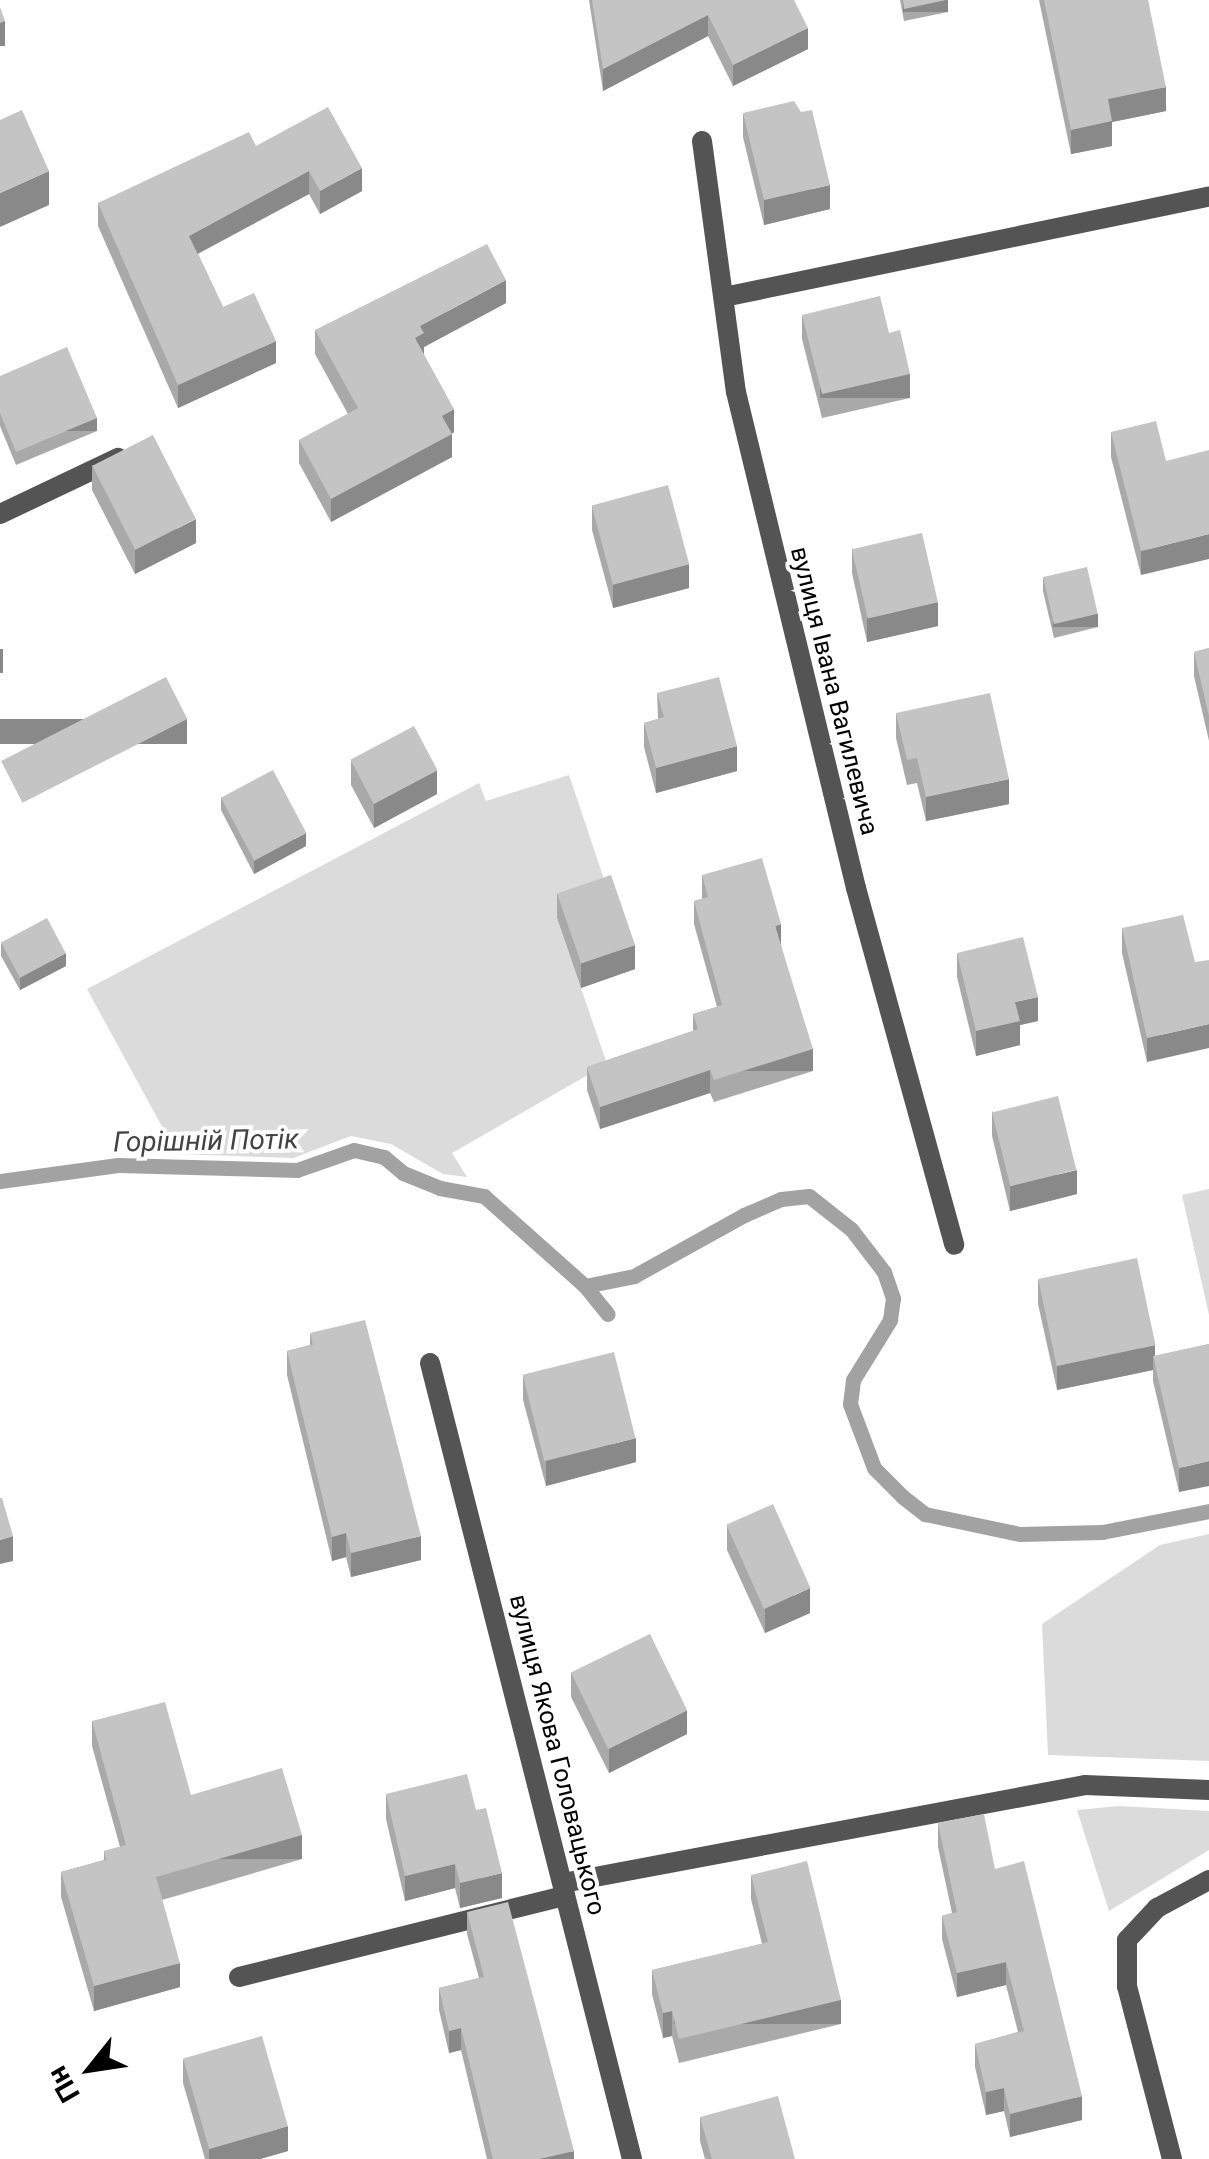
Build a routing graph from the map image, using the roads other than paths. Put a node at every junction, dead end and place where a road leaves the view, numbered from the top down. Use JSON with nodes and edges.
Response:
{"nodes":[{"id":1,"x":702,"y":142,"type":"dead end"},
{"id":2,"x":1209,"y":197,"type":"edge"},
{"id":3,"x":724,"y":297,"type":"junction"},
{"id":4,"x":133,"y":451,"type":"edge"},
{"id":5,"x":0,"y":514,"type":"edge"},
{"id":6,"x":954,"y":1245,"type":"dead end"},
{"id":7,"x":430,"y":1364,"type":"dead end"},
{"id":8,"x":1209,"y":1790,"type":"edge"},
{"id":9,"x":1209,"y":1880,"type":"edge"},
{"id":10,"x":564,"y":1890,"type":"junction"},
{"id":11,"x":239,"y":1977,"type":"dead end"},
{"id":12,"x":632,"y":2159,"type":"edge"},
{"id":13,"x":1172,"y":2159,"type":"edge"}],
"edges":[{"from":1,"to":3,"type":"street","name":"вулиця Івана Вагилевича"},
{"from":2,"to":3,"type":"street"},
{"from":3,"to":6,"type":"street","name":"вулиця Івана Вагилевича"},
{"from":4,"to":5,"type":"street"},
{"from":7,"to":10,"type":"street","name":"вулиця Якова Головацького"},
{"from":8,"to":10,"type":"street"},
{"from":9,"to":13,"type":"street"},
{"from":10,"to":11,"type":"street"},
{"from":10,"to":12,"type":"street","name":"вулиця Якова Головацького"}]}
